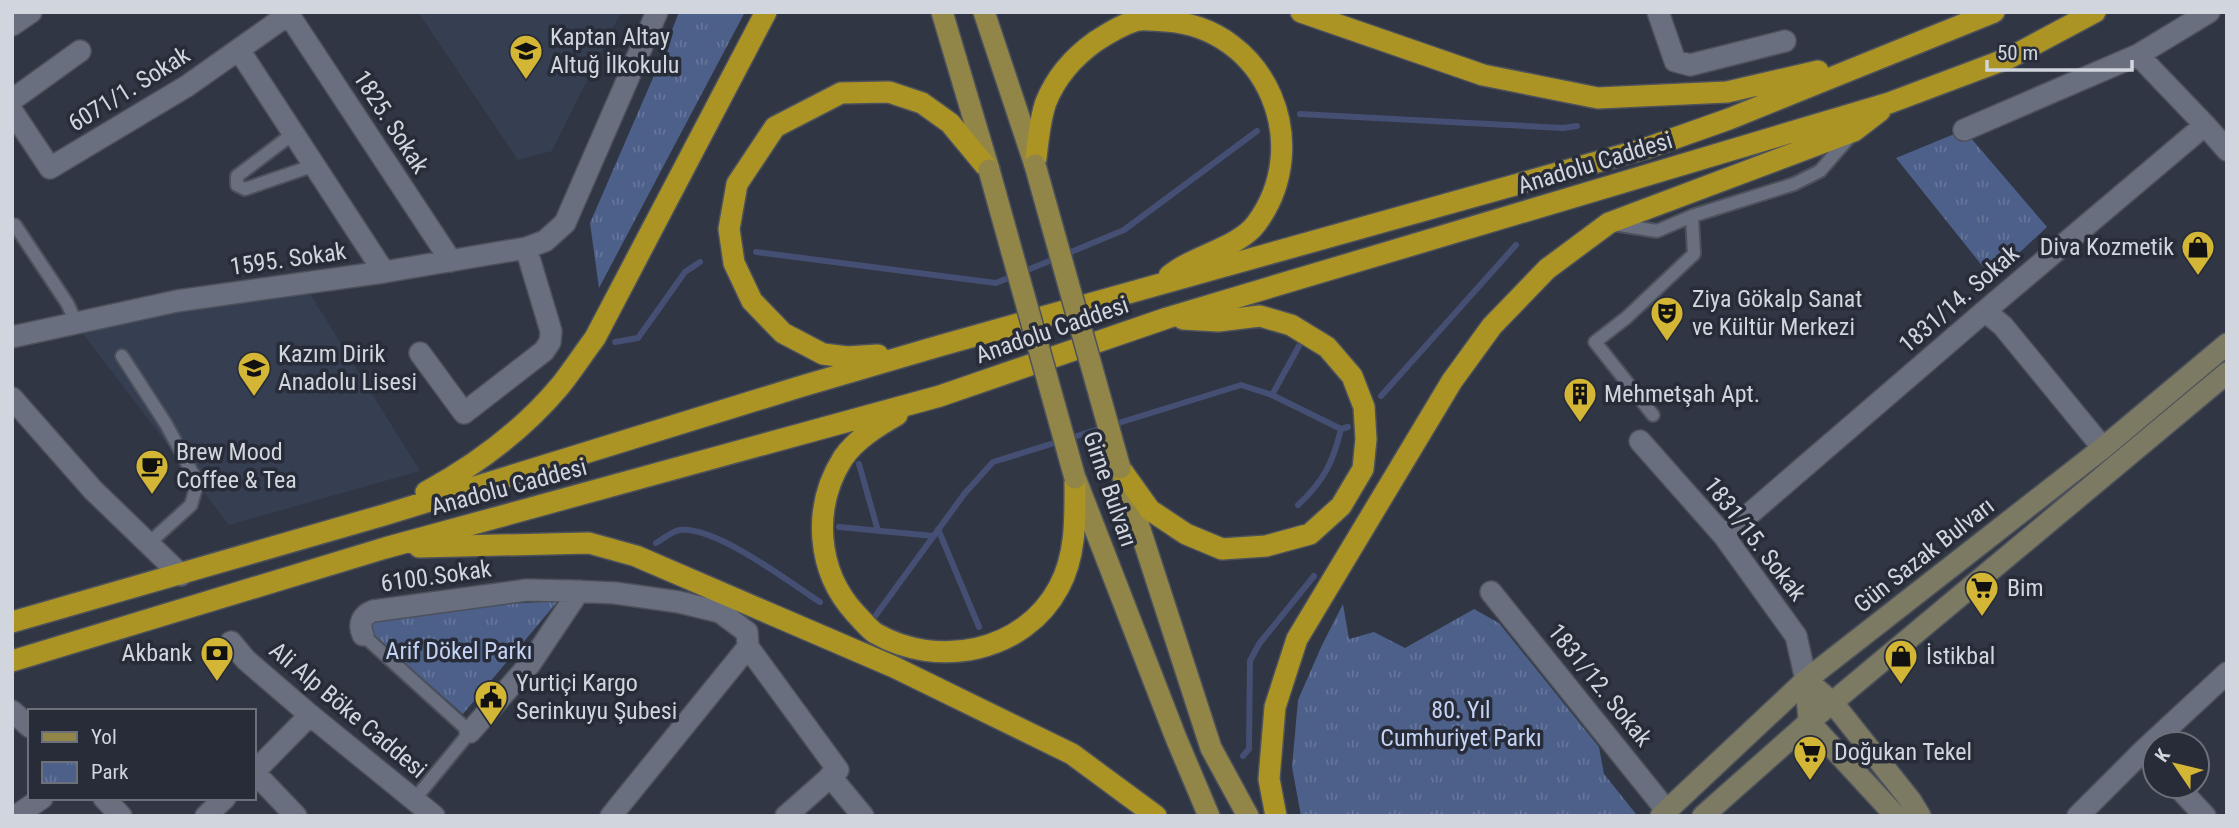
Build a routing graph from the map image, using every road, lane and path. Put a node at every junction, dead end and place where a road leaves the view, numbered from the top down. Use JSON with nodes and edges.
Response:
{"nodes":[{"id":1,"x":31,"y":12,"type":"edge"},
{"id":2,"x":657,"y":12,"type":"edge"},
{"id":3,"x":766,"y":12,"type":"edge"},
{"id":4,"x":942,"y":12,"type":"edge"},
{"id":5,"x":984,"y":12,"type":"edge"},
{"id":6,"x":1301,"y":12,"type":"edge"},
{"id":7,"x":1658,"y":12,"type":"edge"},
{"id":8,"x":1994,"y":12,"type":"edge"},
{"id":9,"x":2106,"y":12,"type":"edge"},
{"id":10,"x":2209,"y":12,"type":"edge"},
{"id":11,"x":288,"y":13,"type":"edge"},
{"id":12,"x":2086,"y":17,"type":"edge"},
{"id":13,"x":12,"y":25,"type":"edge"},
{"id":14,"x":1785,"y":41,"type":"dead end"},
{"id":15,"x":239,"y":50,"type":"junction"},
{"id":16,"x":80,"y":51,"type":"dead end"},
{"id":17,"x":2138,"y":55,"type":"junction"},
{"id":18,"x":1882,"y":56,"type":"junction"},
{"id":19,"x":12,"y":100,"type":"edge"},
{"id":20,"x":1889,"y":103,"type":"junction"},
{"id":21,"x":12,"y":111,"type":"edge"},
{"id":22,"x":2205,"y":125,"type":"junction"},
{"id":23,"x":1964,"y":130,"type":"dead end"},
{"id":24,"x":1854,"y":131,"type":"junction"},
{"id":25,"x":294,"y":134,"type":"junction"},
{"id":26,"x":2227,"y":150,"type":"edge"},
{"id":27,"x":315,"y":165,"type":"junction"},
{"id":28,"x":1034,"y":165,"type":"junction"},
{"id":29,"x":989,"y":170,"type":"junction"},
{"id":30,"x":1692,"y":216,"type":"junction"},
{"id":31,"x":1609,"y":223,"type":"junction"},
{"id":32,"x":15,"y":225,"type":"dead end"},
{"id":33,"x":526,"y":248,"type":"junction"},
{"id":34,"x":451,"y":261,"type":"junction"},
{"id":35,"x":384,"y":272,"type":"junction"},
{"id":36,"x":1156,"y":287,"type":"junction"},
{"id":37,"x":1984,"y":312,"type":"junction"},
{"id":38,"x":1167,"y":318,"type":"junction"},
{"id":39,"x":77,"y":324,"type":"junction"},
{"id":40,"x":12,"y":337,"type":"edge"},
{"id":41,"x":2227,"y":344,"type":"edge"},
{"id":42,"x":939,"y":346,"type":"junction"},
{"id":43,"x":420,"y":353,"type":"dead end"},
{"id":44,"x":122,"y":356,"type":"dead end"},
{"id":45,"x":2227,"y":373,"type":"edge"},
{"id":46,"x":940,"y":396,"type":"junction"},
{"id":47,"x":12,"y":398,"type":"edge"},
{"id":48,"x":1653,"y":415,"type":"dead end"},
{"id":49,"x":1640,"y":441,"type":"dead end"},
{"id":50,"x":2103,"y":448,"type":"junction"},
{"id":51,"x":1120,"y":468,"type":"junction"},
{"id":52,"x":1075,"y":478,"type":"junction"},
{"id":53,"x":384,"y":515,"type":"junction"},
{"id":54,"x":1724,"y":536,"type":"junction"},
{"id":55,"x":148,"y":544,"type":"junction"},
{"id":56,"x":385,"y":548,"type":"junction"},
{"id":57,"x":181,"y":575,"type":"junction"},
{"id":58,"x":579,"y":591,"type":"junction"},
{"id":59,"x":1491,"y":592,"type":"dead end"},
{"id":60,"x":12,"y":622,"type":"edge"},
{"id":61,"x":363,"y":635,"type":"joint"},
{"id":62,"x":231,"y":642,"type":"dead end"},
{"id":63,"x":748,"y":647,"type":"junction"},
{"id":64,"x":12,"y":660,"type":"edge"},
{"id":65,"x":2227,"y":673,"type":"edge"},
{"id":66,"x":1806,"y":680,"type":"junction"},
{"id":67,"x":1833,"y":703,"type":"junction"},
{"id":68,"x":12,"y":711,"type":"edge"},
{"id":69,"x":310,"y":715,"type":"junction"},
{"id":70,"x":1809,"y":722,"type":"junction"},
{"id":71,"x":28,"y":725,"type":"edge"},
{"id":72,"x":2173,"y":730,"type":"edge"},
{"id":73,"x":470,"y":732,"type":"junction"},
{"id":74,"x":2141,"y":763,"type":"edge"},
{"id":75,"x":256,"y":770,"type":"edge"},
{"id":76,"x":834,"y":773,"type":"junction"},
{"id":77,"x":256,"y":774,"type":"edge"},
{"id":78,"x":38,"y":800,"type":"edge"},
{"id":79,"x":106,"y":800,"type":"edge"},
{"id":80,"x":223,"y":800,"type":"edge"},
{"id":81,"x":414,"y":800,"type":"junction"},
{"id":82,"x":2191,"y":800,"type":"edge"},
{"id":83,"x":1664,"y":813,"type":"edge"},
{"id":84,"x":16,"y":816,"type":"edge"},
{"id":85,"x":121,"y":816,"type":"edge"},
{"id":86,"x":206,"y":816,"type":"edge"},
{"id":87,"x":296,"y":816,"type":"edge"},
{"id":88,"x":434,"y":816,"type":"edge"},
{"id":89,"x":611,"y":816,"type":"edge"},
{"id":90,"x":786,"y":816,"type":"edge"},
{"id":91,"x":863,"y":816,"type":"edge"},
{"id":92,"x":1156,"y":816,"type":"edge"},
{"id":93,"x":1209,"y":816,"type":"edge"},
{"id":94,"x":1248,"y":816,"type":"edge"},
{"id":95,"x":1276,"y":816,"type":"edge"},
{"id":96,"x":1703,"y":816,"type":"edge"},
{"id":97,"x":1896,"y":816,"type":"edge"},
{"id":98,"x":1920,"y":816,"type":"edge"},
{"id":99,"x":2078,"y":816,"type":"edge"},
{"id":100,"x":2205,"y":816,"type":"edge"}],
"edges":[{"from":1,"to":13,"type":"street"},
{"from":2,"to":33,"type":"street","name":"1595. Sokak"},
{"from":3,"to":53,"type":"highway"},
{"from":4,"to":29,"type":"main road","name":"Girne Bulvarı"},
{"from":5,"to":28,"type":"main road","name":"Girne Bulvarı"},
{"from":6,"to":18,"type":"highway"},
{"from":7,"to":14,"type":"street"},
{"from":8,"to":18,"type":"highway","name":"Anadolu Caddesi"},
{"from":9,"to":12,"type":"highway","name":"Anadolu Caddesi"},
{"from":10,"to":17,"type":"street"},
{"from":11,"to":15,"type":"street","name":"6071/1. Sokak"},
{"from":11,"to":34,"type":"street","name":"1825. Sokak"},
{"from":12,"to":20,"type":"highway","name":"Anadolu Caddesi"},
{"from":15,"to":21,"type":"street","name":"6071/1. Sokak"},
{"from":15,"to":25,"type":"street"},
{"from":16,"to":19,"type":"street"},
{"from":17,"to":22,"type":"street"},
{"from":17,"to":23,"type":"street"},
{"from":18,"to":36,"type":"highway","name":"Anadolu Caddesi"},
{"from":20,"to":24,"type":"highway"},
{"from":20,"to":38,"type":"highway","name":"Anadolu Caddesi"},
{"from":22,"to":26,"type":"street"},
{"from":22,"to":37,"type":"street","name":"1831/14. Sokak"},
{"from":24,"to":30,"type":"lane"},
{"from":24,"to":31,"type":"highway"},
{"from":25,"to":27,"type":"street"},
{"from":25,"to":27,"type":"lane"},
{"from":27,"to":35,"type":"street"},
{"from":28,"to":36,"type":"highway"},
{"from":28,"to":51,"type":"main road","name":"Girne Bulvarı","bridge":true},
{"from":29,"to":42,"type":"highway"},
{"from":29,"to":52,"type":"main road","name":"Girne Bulvarı","bridge":true},
{"from":30,"to":31,"type":"lane"},
{"from":30,"to":48,"type":"lane"},
{"from":31,"to":95,"type":"highway"},
{"from":32,"to":39,"type":"lane"},
{"from":33,"to":34,"type":"street","name":"1595. Sokak"},
{"from":33,"to":43,"type":"street"},
{"from":34,"to":35,"type":"street","name":"1595. Sokak"},
{"from":35,"to":39,"type":"street","name":"1595. Sokak"},
{"from":36,"to":42,"type":"highway","name":"Anadolu Caddesi"},
{"from":37,"to":50,"type":"street"},
{"from":37,"to":54,"type":"street","name":"1831/14. Sokak"},
{"from":38,"to":46,"type":"highway","name":"Anadolu Caddesi"},
{"from":38,"to":51,"type":"highway"},
{"from":39,"to":40,"type":"street","name":"1595. Sokak"},
{"from":41,"to":50,"type":"main road","name":"Gün Sazak Bulvarı"},
{"from":42,"to":53,"type":"highway","name":"Anadolu Caddesi"},
{"from":44,"to":55,"type":"lane"},
{"from":45,"to":67,"type":"main road"},
{"from":46,"to":52,"type":"highway"},
{"from":46,"to":56,"type":"highway","name":"Anadolu Caddesi"},
{"from":47,"to":55,"type":"street"},
{"from":49,"to":54,"type":"street","name":"1831/15. Sokak"},
{"from":50,"to":66,"type":"main road","name":"Gün Sazak Bulvarı"},
{"from":51,"to":94,"type":"main road","name":"Girne Bulvarı"},
{"from":52,"to":93,"type":"main road","name":"Girne Bulvarı"},
{"from":53,"to":57,"type":"highway","name":"Anadolu Caddesi"},
{"from":54,"to":66,"type":"street","name":"1831/15. Sokak"},
{"from":55,"to":57,"type":"street"},
{"from":56,"to":64,"type":"highway","name":"Anadolu Caddesi"},
{"from":56,"to":92,"type":"highway"},
{"from":57,"to":60,"type":"highway","name":"Anadolu Caddesi"},
{"from":58,"to":61,"type":"street","name":"6100.Sokak"},
{"from":58,"to":63,"type":"street","name":"6100.Sokak"},
{"from":58,"to":73,"type":"street"},
{"from":59,"to":83,"type":"street","name":"1831/12. Sokak"},
{"from":61,"to":73,"type":"lane","name":"6100.Sokak"},
{"from":62,"to":69,"type":"street","name":"Ali Alp Böke Caddesi"},
{"from":63,"to":76,"type":"street","name":"6100.Sokak"},
{"from":63,"to":89,"type":"street"},
{"from":65,"to":72,"type":"street"},
{"from":66,"to":67,"type":"main road"},
{"from":66,"to":70,"type":"main road"},
{"from":66,"to":83,"type":"main road","name":"Gün Sazak Bulvarı"},
{"from":67,"to":70,"type":"main road"},
{"from":67,"to":98,"type":"main road"},
{"from":68,"to":71,"type":"street"},
{"from":69,"to":75,"type":"street"},
{"from":69,"to":81,"type":"street","name":"Ali Alp Böke Caddesi"},
{"from":70,"to":96,"type":"main road"},
{"from":70,"to":97,"type":"main road"},
{"from":73,"to":81,"type":"lane"},
{"from":74,"to":99,"type":"street"},
{"from":76,"to":90,"type":"street"},
{"from":76,"to":91,"type":"street","name":"6100.Sokak"},
{"from":77,"to":87,"type":"street"},
{"from":78,"to":84,"type":"street"},
{"from":79,"to":85,"type":"street"},
{"from":80,"to":86,"type":"street"},
{"from":81,"to":88,"type":"street","name":"Ali Alp Böke Caddesi"},
{"from":82,"to":100,"type":"street"}]}
